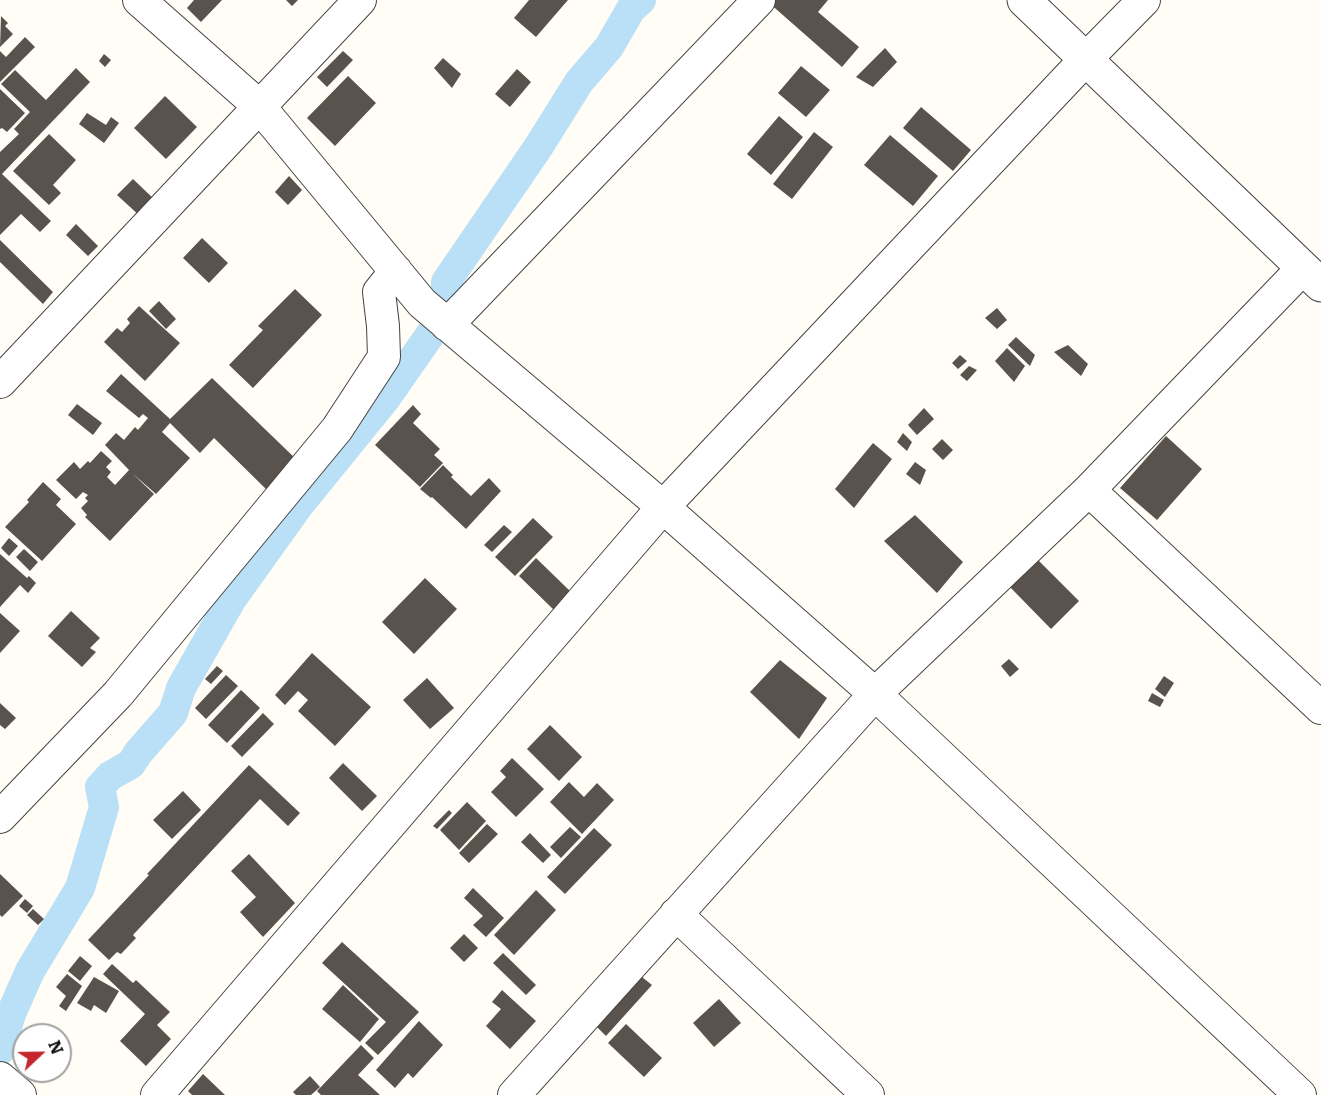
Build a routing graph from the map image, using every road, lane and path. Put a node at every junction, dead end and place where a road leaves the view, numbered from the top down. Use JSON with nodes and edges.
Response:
{"nodes":[{"id":1,"x":139,"y":0,"type":"edge"},
{"id":2,"x":360,"y":0,"type":"edge"},
{"id":3,"x":759,"y":0,"type":"edge"},
{"id":4,"x":1023,"y":0,"type":"edge"},
{"id":5,"x":1144,"y":0,"type":"edge"},
{"id":6,"x":1085,"y":60,"type":"junction"},
{"id":7,"x":259,"y":106,"type":"junction"},
{"id":8,"x":396,"y":270,"type":"junction"},
{"id":9,"x":1312,"y":276,"type":"edge"},
{"id":10,"x":447,"y":325,"type":"junction"},
{"id":11,"x":0,"y":382,"type":"edge"},
{"id":12,"x":1089,"y":490,"type":"junction"},
{"id":13,"x":663,"y":507,"type":"junction"},
{"id":14,"x":875,"y":694,"type":"junction"},
{"id":15,"x":1321,"y":708,"type":"edge"},
{"id":16,"x":0,"y":817,"type":"edge"},
{"id":17,"x":676,"y":914,"type":"junction"},
{"id":18,"x":0,"y":1078,"type":"edge"},
{"id":19,"x":20,"y":1095,"type":"edge"},
{"id":20,"x":157,"y":1095,"type":"edge"},
{"id":21,"x":514,"y":1095,"type":"edge"},
{"id":22,"x":868,"y":1095,"type":"edge"},
{"id":23,"x":1300,"y":1095,"type":"edge"}],
"edges":[{"from":1,"to":7,"type":"street"},
{"from":2,"to":7,"type":"street"},
{"from":3,"to":10,"type":"street"},
{"from":4,"to":6,"type":"street"},
{"from":5,"to":6,"type":"street"},
{"from":6,"to":9,"type":"street"},
{"from":6,"to":13,"type":"street"},
{"from":7,"to":8,"type":"street"},
{"from":7,"to":11,"type":"street"},
{"from":8,"to":10,"type":"street"},
{"from":8,"to":16,"type":"street"},
{"from":9,"to":12,"type":"street"},
{"from":10,"to":13,"type":"street"},
{"from":12,"to":14,"type":"street"},
{"from":12,"to":15,"type":"street"},
{"from":13,"to":14,"type":"street"},
{"from":13,"to":20,"type":"street"},
{"from":14,"to":17,"type":"street"},
{"from":14,"to":23,"type":"street"},
{"from":17,"to":21,"type":"street"},
{"from":17,"to":22,"type":"street"},
{"from":18,"to":19,"type":"street"}]}
